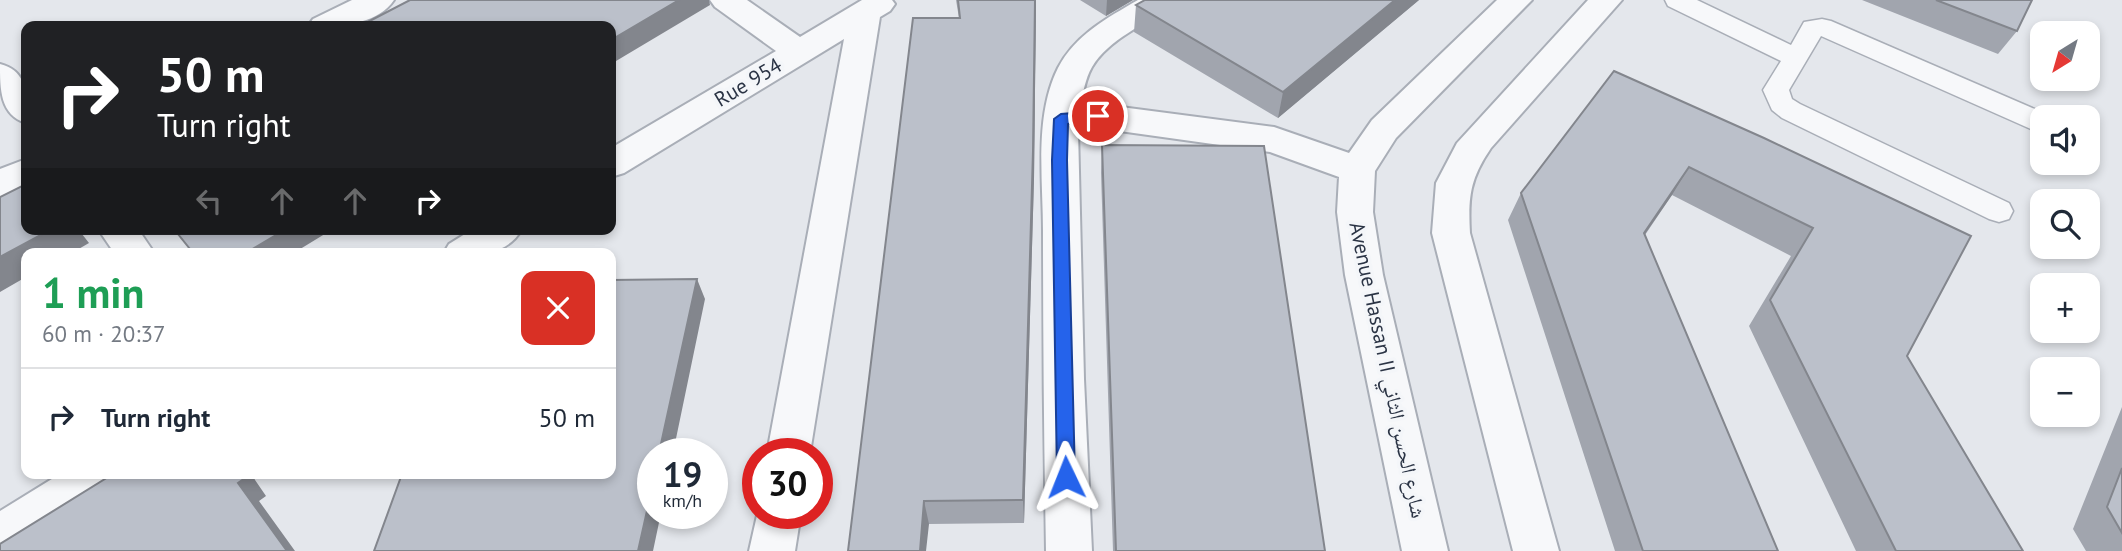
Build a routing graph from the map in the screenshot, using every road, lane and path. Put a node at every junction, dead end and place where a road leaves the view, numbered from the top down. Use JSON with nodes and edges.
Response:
{"nodes":[{"id":1,"x":378,"y":0,"type":"edge"},
{"id":2,"x":726,"y":0,"type":"edge"},
{"id":3,"x":1161,"y":0,"type":"edge"},
{"id":4,"x":1516,"y":0,"type":"edge"},
{"id":5,"x":1605,"y":0,"type":"edge"},
{"id":6,"x":1677,"y":0,"type":"edge"},
{"id":7,"x":876,"y":6,"type":"edge"},
{"id":8,"x":334,"y":21,"type":"edge"},
{"id":9,"x":798,"y":51,"type":"junction"},
{"id":10,"x":1795,"y":57,"type":"junction"},
{"id":11,"x":0,"y":75,"type":"edge"},
{"id":12,"x":21,"y":104,"type":"edge"},
{"id":13,"x":2030,"y":118,"type":"edge"},
{"id":14,"x":1061,"y":119,"type":"junction"},
{"id":15,"x":616,"y":161,"type":"edge"},
{"id":16,"x":1357,"y":170,"type":"junction"},
{"id":17,"x":21,"y":174,"type":"edge"},
{"id":18,"x":0,"y":185,"type":"edge"},
{"id":19,"x":1999,"y":211,"type":"dead end"},
{"id":20,"x":494,"y":235,"type":"edge"},
{"id":21,"x":472,"y":248,"type":"edge"},
{"id":22,"x":792,"y":438,"type":"edge"},
{"id":23,"x":91,"y":479,"type":"edge"},
{"id":24,"x":776,"y":529,"type":"edge"},
{"id":25,"x":0,"y":536,"type":"edge"},
{"id":26,"x":772,"y":551,"type":"edge"},
{"id":27,"x":1069,"y":551,"type":"edge"},
{"id":28,"x":1425,"y":551,"type":"edge"},
{"id":29,"x":1536,"y":551,"type":"edge"}],
"edges":[{"from":1,"to":8,"type":"street"},
{"from":2,"to":9,"type":"street"},
{"from":3,"to":14,"type":"street"},
{"from":4,"to":16,"type":"street"},
{"from":5,"to":29,"type":"street"},
{"from":6,"to":10,"type":"lane"},
{"from":7,"to":9,"type":"street","name":"Rue 954"},
{"from":7,"to":22,"type":"street"},
{"from":9,"to":15,"type":"street","name":"Rue 954"},
{"from":10,"to":13,"type":"lane"},
{"from":10,"to":19,"type":"lane"},
{"from":11,"to":12,"type":"street"},
{"from":14,"to":16,"type":"street"},
{"from":14,"to":27,"type":"street"},
{"from":16,"to":28,"type":"street","name":"Avenue Hassan II شارع الحسن الثاني"},
{"from":17,"to":18,"type":"street"},
{"from":20,"to":21,"type":"street"},
{"from":23,"to":25,"type":"street"},
{"from":24,"to":26,"type":"street"}]}
